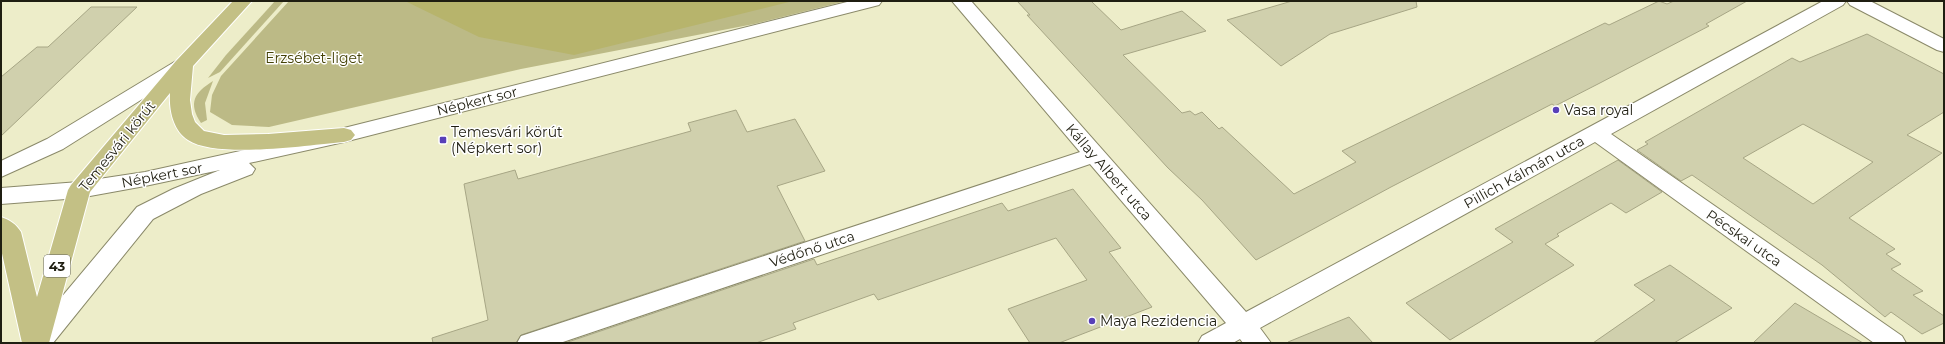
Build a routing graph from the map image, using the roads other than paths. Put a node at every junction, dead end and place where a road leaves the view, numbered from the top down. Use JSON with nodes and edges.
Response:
{"nodes":[{"id":1,"x":243,"y":1,"type":"edge"},
{"id":2,"x":873,"y":1,"type":"edge"},
{"id":3,"x":961,"y":1,"type":"edge"},
{"id":4,"x":1837,"y":1,"type":"edge"},
{"id":5,"x":1856,"y":1,"type":"edge"},
{"id":6,"x":1944,"y":46,"type":"edge"},
{"id":7,"x":183,"y":65,"type":"junction"},
{"id":8,"x":1596,"y":133,"type":"junction"},
{"id":9,"x":344,"y":135,"type":"junction"},
{"id":10,"x":1094,"y":155,"type":"junction"},
{"id":11,"x":1,"y":170,"type":"edge"},
{"id":12,"x":79,"y":190,"type":"junction"},
{"id":13,"x":1,"y":196,"type":"edge"},
{"id":14,"x":1,"y":225,"type":"edge"},
{"id":15,"x":1251,"y":335,"type":"edge"},
{"id":16,"x":36,"y":343,"type":"edge"},
{"id":17,"x":530,"y":343,"type":"edge"},
{"id":18,"x":1211,"y":343,"type":"edge"},
{"id":19,"x":1893,"y":343,"type":"edge"}],
"edges":[{"from":1,"to":7,"type":"main road","name":"Temesvári körút","number":"43"},
{"from":2,"to":9,"type":"street","name":"Népkert sor"},
{"from":3,"to":10,"type":"street","name":"Kállay Albert utca"},
{"from":4,"to":8,"type":"street","name":"Pillich Kálmán utca"},
{"from":5,"to":6,"type":"street"},
{"from":7,"to":9,"type":"main road"},
{"from":7,"to":11,"type":"street"},
{"from":7,"to":12,"type":"main road","name":"Temesvári körút","number":"43"},
{"from":8,"to":15,"type":"street","name":"Pillich Kálmán utca"},
{"from":8,"to":19,"type":"street","name":"Pécskai utca"},
{"from":9,"to":12,"type":"street","name":"Népkert sor"},
{"from":9,"to":16,"type":"street"},
{"from":10,"to":15,"type":"street","name":"Kállay Albert utca"},
{"from":10,"to":17,"type":"street","name":"Védőnő utca"},
{"from":12,"to":13,"type":"street","name":"Népkert sor"},
{"from":12,"to":16,"type":"main road","name":"Temesvári körút","number":"43"},
{"from":14,"to":16,"type":"main road"},
{"from":15,"to":18,"type":"street","name":"Pillich Kálmán utca"}]}
